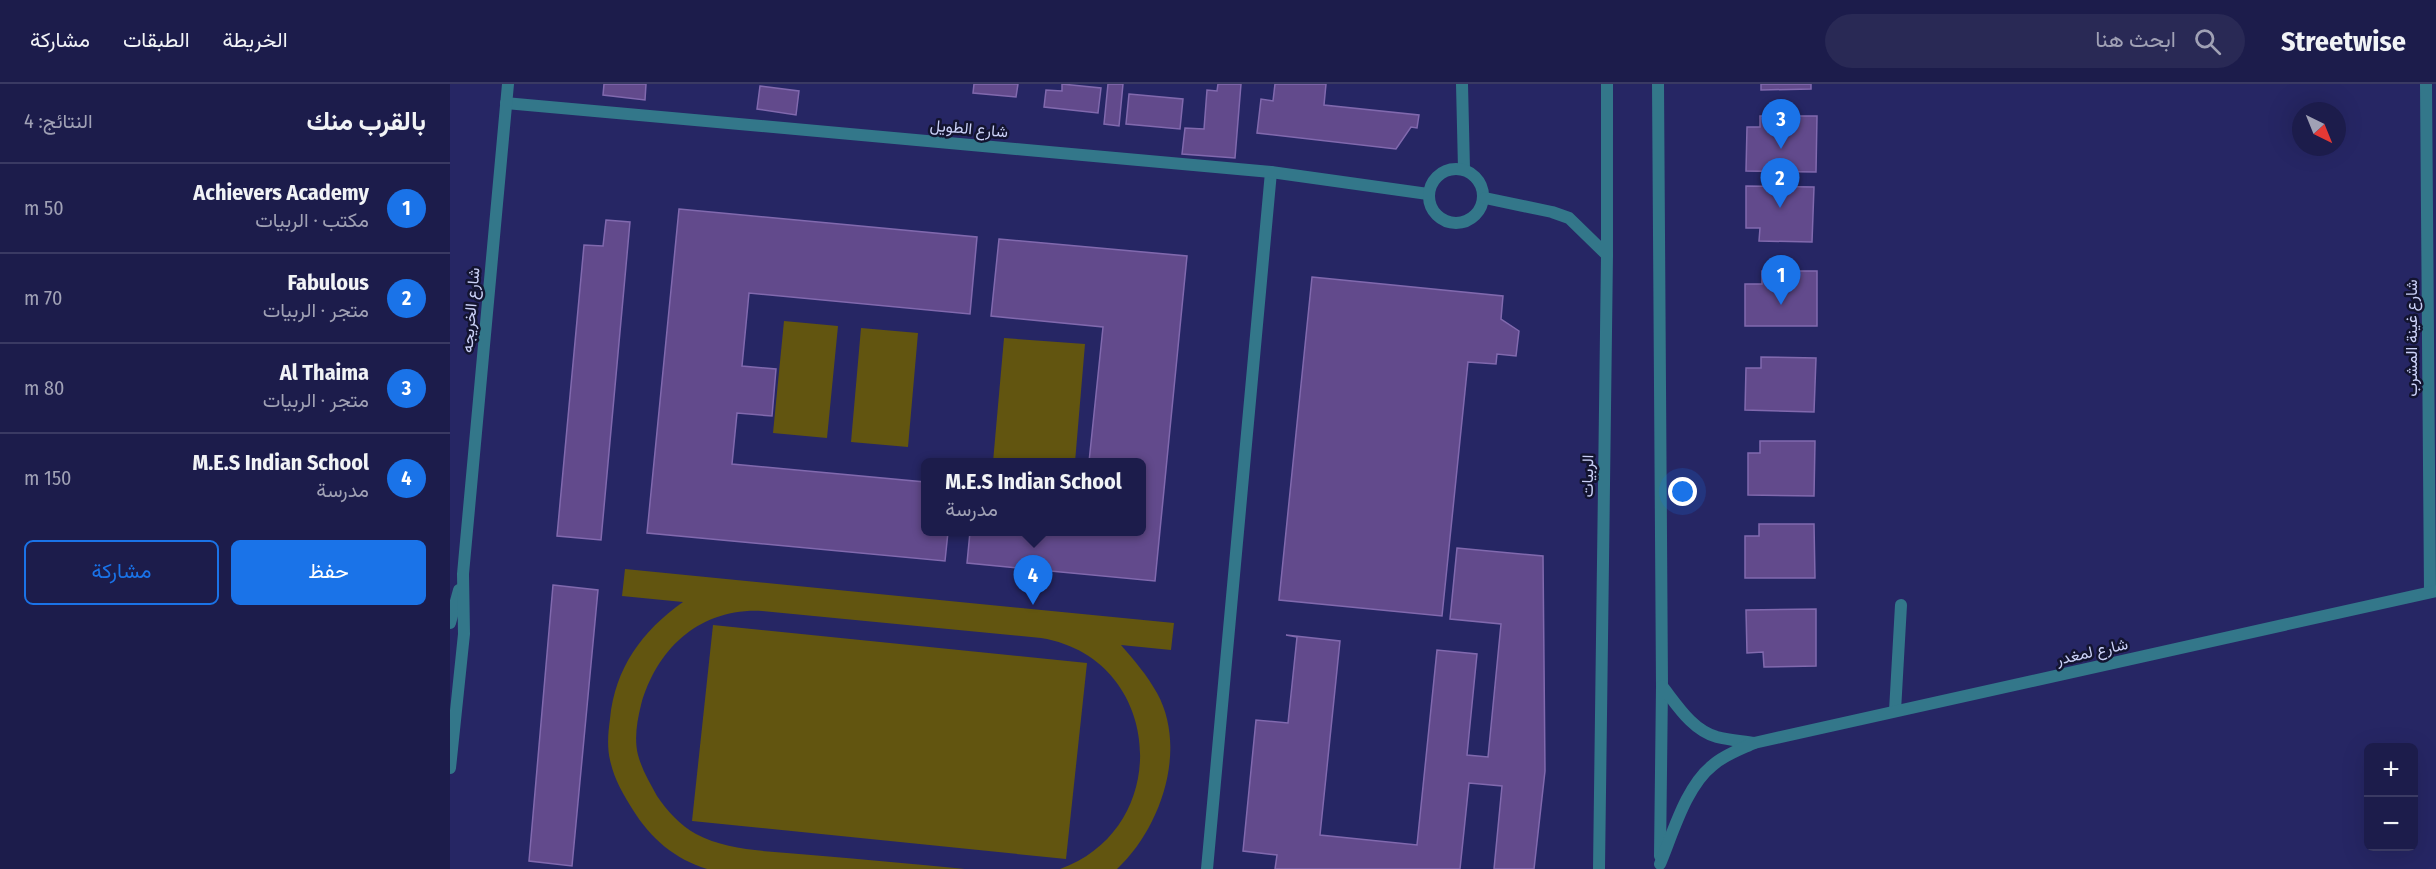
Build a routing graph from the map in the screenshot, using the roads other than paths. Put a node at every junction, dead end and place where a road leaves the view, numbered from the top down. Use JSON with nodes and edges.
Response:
{"nodes":[{"id":1,"x":508,"y":84,"type":"edge"},
{"id":2,"x":1462,"y":84,"type":"edge"},
{"id":3,"x":1606,"y":84,"type":"edge"},
{"id":4,"x":1658,"y":84,"type":"edge"},
{"id":5,"x":2426,"y":84,"type":"edge"},
{"id":6,"x":506,"y":103,"type":"junction"},
{"id":7,"x":1464,"y":169,"type":"junction"},
{"id":8,"x":1271,"y":172,"type":"junction"},
{"id":9,"x":1428,"y":194,"type":"junction"},
{"id":10,"x":1485,"y":198,"type":"junction"},
{"id":11,"x":2431,"y":252,"type":"edge"},
{"id":12,"x":1607,"y":255,"type":"junction"},
{"id":13,"x":2432,"y":458,"type":"edge"},
{"id":14,"x":463,"y":574,"type":"junction"},
{"id":15,"x":2433,"y":592,"type":"edge"},
{"id":16,"x":1901,"y":605,"type":"dead end"},
{"id":17,"x":450,"y":623,"type":"edge"},
{"id":18,"x":1662,"y":686,"type":"junction"},
{"id":19,"x":1895,"y":711,"type":"junction"},
{"id":20,"x":1754,"y":742,"type":"junction"},
{"id":21,"x":450,"y":768,"type":"edge"},
{"id":22,"x":1660,"y":866,"type":"edge"},
{"id":23,"x":1207,"y":869,"type":"edge"},
{"id":24,"x":1599,"y":869,"type":"edge"}],
"edges":[{"from":1,"to":6,"type":"street","name":"شارع الخريجه"},
{"from":2,"to":7,"type":"street"},
{"from":3,"to":12,"type":"street","name":"الربيات"},
{"from":4,"to":18,"type":"street"},
{"from":5,"to":11,"type":"street","name":"شارع غينة المشرب"},
{"from":6,"to":8,"type":"street","name":"شارع الطويل"},
{"from":6,"to":14,"type":"street","name":"شارع الخريجه"},
{"from":7,"to":9,"type":"street"},
{"from":7,"to":10,"type":"street"},
{"from":8,"to":9,"type":"street","name":"شارع الطويل"},
{"from":8,"to":23,"type":"street"},
{"from":9,"to":10,"type":"street"},
{"from":10,"to":12,"type":"street"},
{"from":11,"to":13,"type":"street","name":"شارع غينة المشرب"},
{"from":12,"to":24,"type":"street","name":"الربيات"},
{"from":13,"to":15,"type":"street","name":"شارع غينة المشرب"},
{"from":14,"to":17,"type":"street","name":"شارع الخريجه"},
{"from":14,"to":21,"type":"street","name":"شارع الخريجه"},
{"from":15,"to":19,"type":"street","name":"شارع لمغدر"},
{"from":16,"to":19,"type":"street"},
{"from":18,"to":20,"type":"street","name":"شارع لمغدر"},
{"from":18,"to":22,"type":"street"},
{"from":19,"to":20,"type":"street","name":"شارع لمغدر"},
{"from":20,"to":22,"type":"street","name":"شارع لمغدر"}]}
